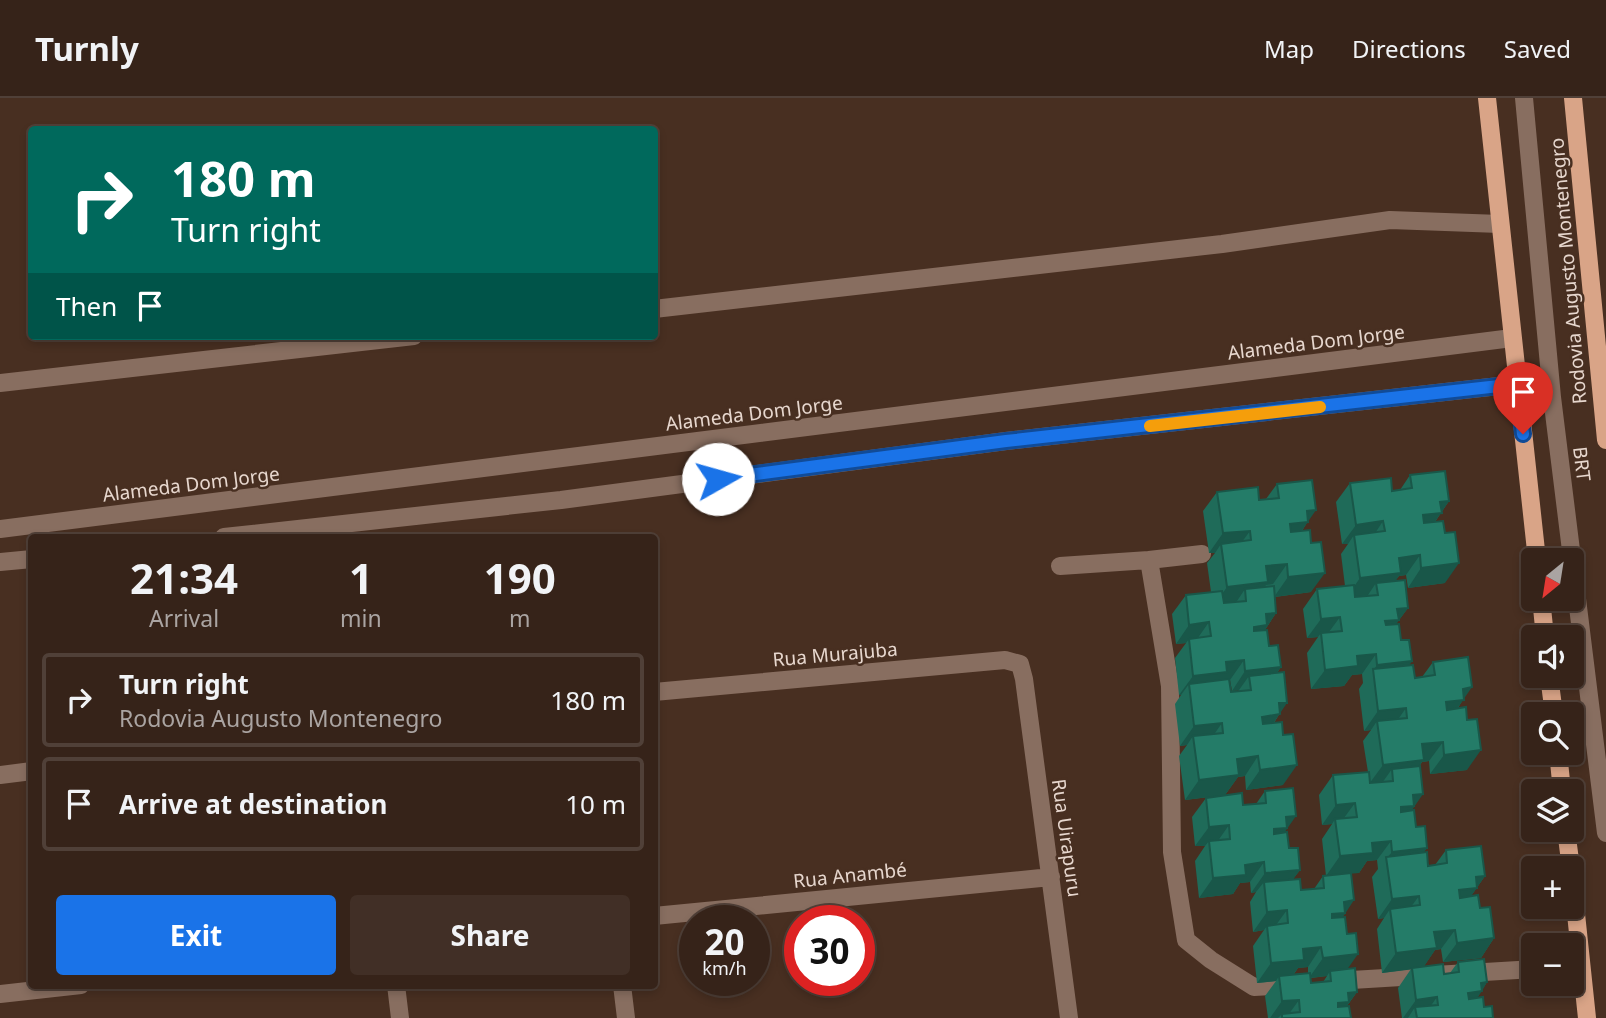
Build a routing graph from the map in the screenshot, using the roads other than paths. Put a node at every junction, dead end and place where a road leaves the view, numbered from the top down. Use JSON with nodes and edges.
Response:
{"nodes":[{"id":1,"x":1487,"y":98,"type":"edge"},
{"id":2,"x":1524,"y":98,"type":"edge"},
{"id":3,"x":1573,"y":98,"type":"edge"},
{"id":4,"x":1500,"y":224,"type":"junction"},
{"id":5,"x":658,"y":309,"type":"edge"},
{"id":6,"x":1512,"y":338,"type":"junction"},
{"id":7,"x":379,"y":340,"type":"edge"},
{"id":8,"x":0,"y":383,"type":"edge"},
{"id":9,"x":1517,"y":384,"type":"junction"},
{"id":10,"x":1603,"y":404,"type":"edge"},
{"id":11,"x":1606,"y":440,"type":"edge"},
{"id":12,"x":0,"y":529,"type":"edge"},
{"id":13,"x":251,"y":534,"type":"edge"},
{"id":14,"x":1536,"y":548,"type":"edge"},
{"id":15,"x":1202,"y":554,"type":"dead end"},
{"id":16,"x":28,"y":559,"type":"edge"},
{"id":17,"x":1149,"y":560,"type":"junction"},
{"id":18,"x":0,"y":562,"type":"edge"},
{"id":19,"x":1059,"y":566,"type":"dead end"},
{"id":20,"x":1020,"y":664,"type":"joint"},
{"id":21,"x":658,"y":692,"type":"edge"},
{"id":22,"x":28,"y":772,"type":"edge"},
{"id":23,"x":0,"y":775,"type":"edge"},
{"id":24,"x":1606,"y":833,"type":"edge"},
{"id":25,"x":1051,"y":877,"type":"junction"},
{"id":26,"x":658,"y":916,"type":"edge"},
{"id":27,"x":1521,"y":970,"type":"edge"},
{"id":28,"x":45,"y":989,"type":"edge"},
{"id":29,"x":396,"y":989,"type":"edge"},
{"id":30,"x":622,"y":989,"type":"edge"},
{"id":31,"x":0,"y":994,"type":"edge"},
{"id":32,"x":1582,"y":996,"type":"edge"},
{"id":33,"x":400,"y":1018,"type":"edge"},
{"id":34,"x":626,"y":1018,"type":"edge"},
{"id":35,"x":1069,"y":1018,"type":"edge"},
{"id":36,"x":1587,"y":1018,"type":"edge"}],
"edges":[{"from":1,"to":4,"type":"main road"},
{"from":2,"to":24,"type":"street","name":"BRT"},
{"from":3,"to":10,"type":"main road","name":"Rodovia Augusto Montenegro"},
{"from":4,"to":5,"type":"street"},
{"from":4,"to":6,"type":"main road"},
{"from":6,"to":9,"type":"main road"},
{"from":6,"to":12,"type":"street","name":"Alameda Dom Jorge"},
{"from":7,"to":8,"type":"street"},
{"from":9,"to":13,"type":"street"},
{"from":9,"to":14,"type":"main road"},
{"from":10,"to":11,"type":"main road","name":"Rodovia Augusto Montenegro"},
{"from":15,"to":17,"type":"street"},
{"from":16,"to":18,"type":"street"},
{"from":17,"to":19,"type":"street"},
{"from":17,"to":27,"type":"street"},
{"from":20,"to":21,"type":"street","name":"Rua Murajuba"},
{"from":20,"to":25,"type":"street","name":"Rua Uirapuru"},
{"from":22,"to":23,"type":"street"},
{"from":25,"to":26,"type":"street","name":"Rua Anambé"},
{"from":25,"to":35,"type":"street","name":"Rua Uirapuru"},
{"from":28,"to":31,"type":"street"},
{"from":29,"to":33,"type":"street"},
{"from":30,"to":34,"type":"street"},
{"from":32,"to":36,"type":"main road"}]}
